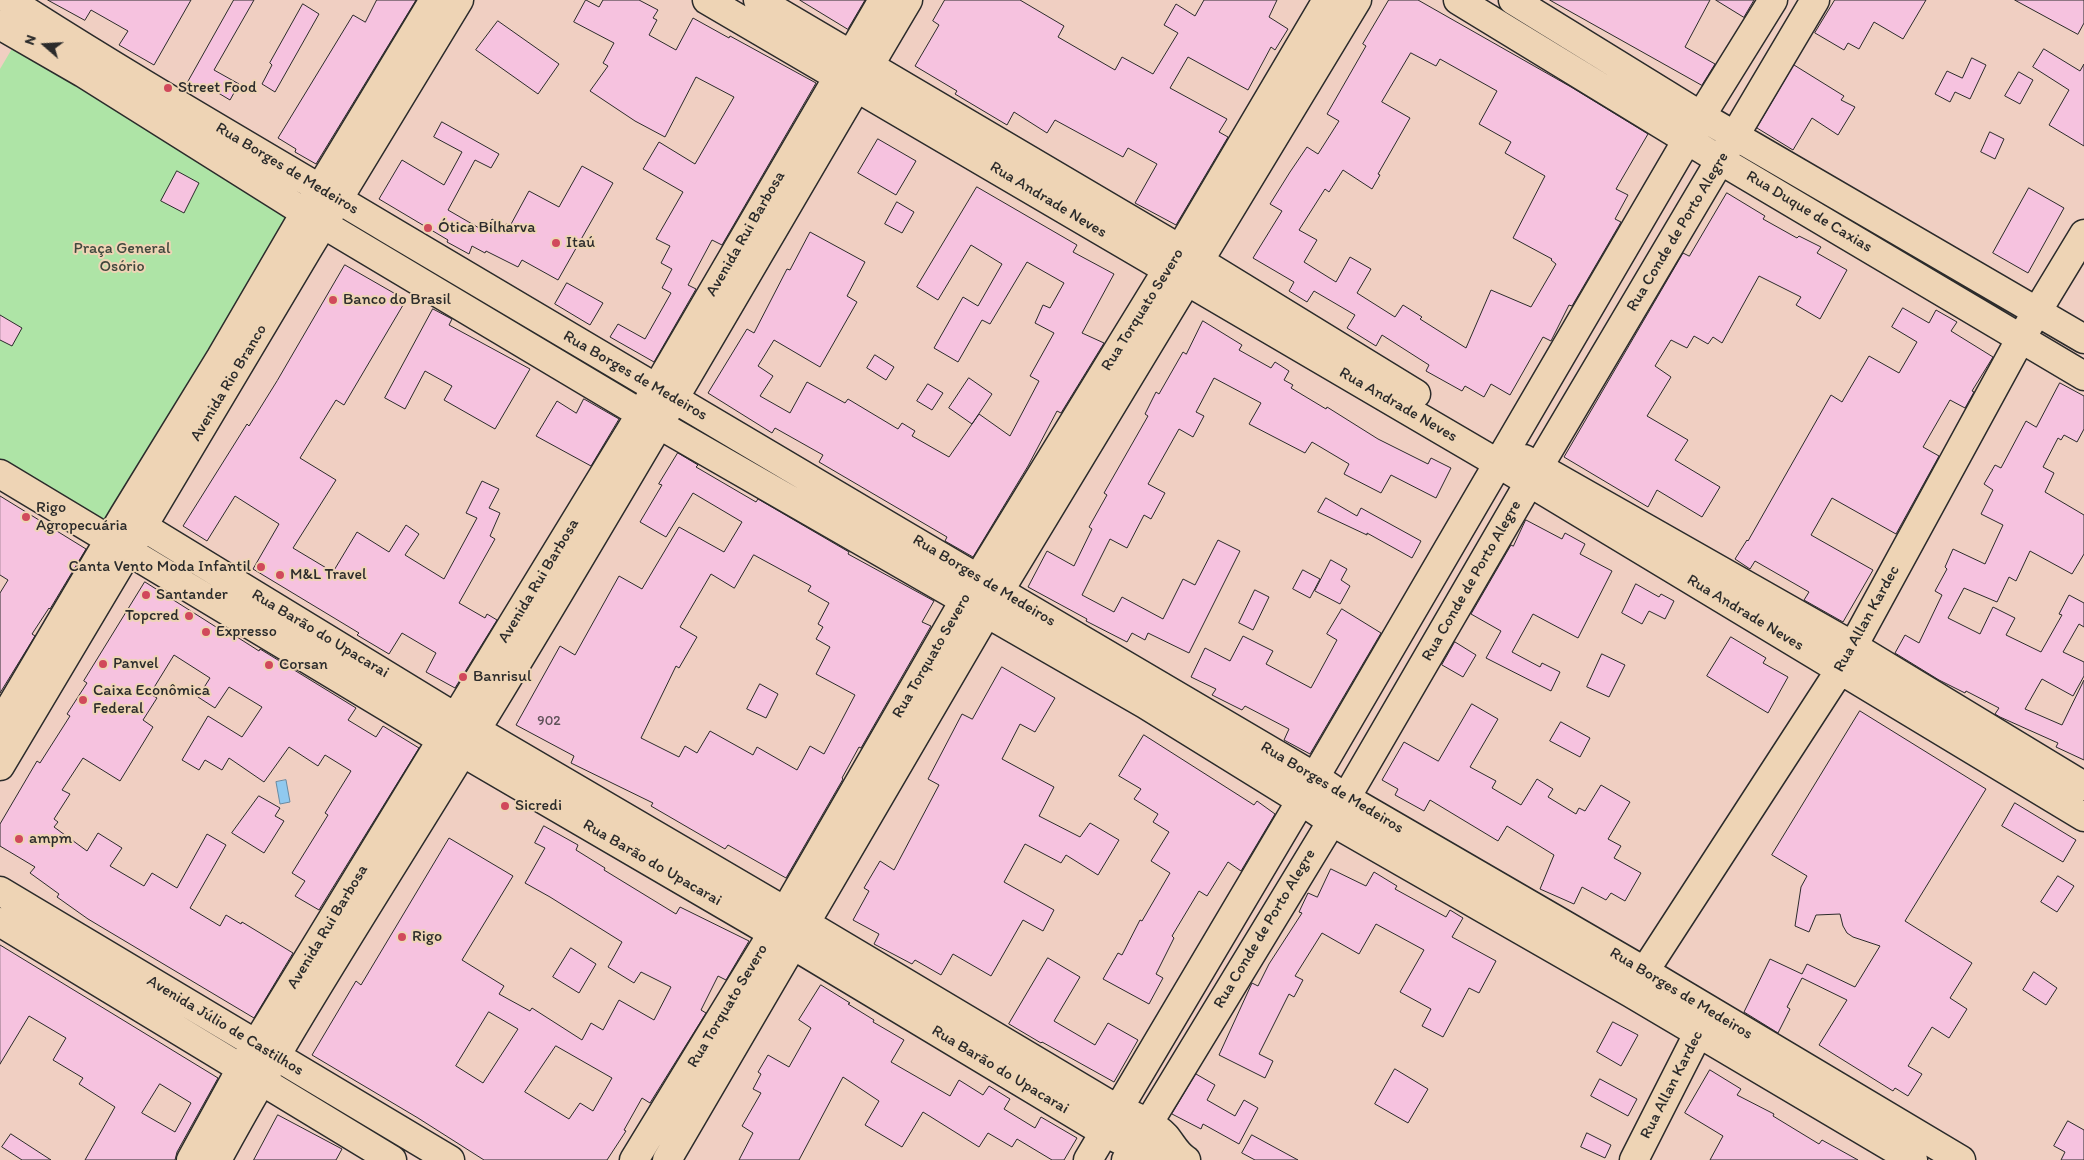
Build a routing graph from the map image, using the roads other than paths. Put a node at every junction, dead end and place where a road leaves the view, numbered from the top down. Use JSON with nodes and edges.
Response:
{"nodes":[{"id":1,"x":434,"y":0,"type":"edge"},
{"id":2,"x":460,"y":0,"type":"edge"},
{"id":3,"x":707,"y":0,"type":"edge"},
{"id":4,"x":758,"y":0,"type":"edge"},
{"id":5,"x":883,"y":0,"type":"edge"},
{"id":6,"x":908,"y":0,"type":"edge"},
{"id":7,"x":1327,"y":0,"type":"edge"},
{"id":8,"x":1357,"y":0,"type":"edge"},
{"id":9,"x":1458,"y":0,"type":"edge"},
{"id":10,"x":1513,"y":0,"type":"edge"},
{"id":11,"x":1773,"y":0,"type":"edge"},
{"id":12,"x":1815,"y":0,"type":"edge"},
{"id":13,"x":8,"y":15,"type":"edge"},
{"id":14,"x":1554,"y":25,"type":"junction"},
{"id":15,"x":425,"y":35,"type":"junction"},
{"id":16,"x":1540,"y":49,"type":"junction"},
{"id":17,"x":90,"y":64,"type":"junction"},
{"id":18,"x":853,"y":71,"type":"junction"},
{"id":19,"x":1280,"y":105,"type":"junction"},
{"id":20,"x":1701,"y":116,"type":"junction"},
{"id":21,"x":1736,"y":135,"type":"junction"},
{"id":22,"x":1688,"y":140,"type":"junction"},
{"id":23,"x":1720,"y":160,"type":"junction"},
{"id":24,"x":329,"y":195,"type":"junction"},
{"id":25,"x":314,"y":219,"type":"junction"},
{"id":26,"x":1906,"y":234,"type":"junction"},
{"id":27,"x":2084,"y":234,"type":"edge"},
{"id":28,"x":414,"y":245,"type":"junction"},
{"id":29,"x":1888,"y":259,"type":"junction"},
{"id":30,"x":1184,"y":266,"type":"junction"},
{"id":31,"x":398,"y":269,"type":"junction"},
{"id":32,"x":1600,"y":289,"type":"junction"},
{"id":33,"x":1632,"y":309,"type":"junction"},
{"id":34,"x":2036,"y":311,"type":"junction"},
{"id":35,"x":2022,"y":338,"type":"junction"},
{"id":36,"x":2084,"y":339,"type":"edge"},
{"id":37,"x":576,"y":342,"type":"junction"},
{"id":38,"x":562,"y":367,"type":"junction"},
{"id":39,"x":2084,"y":376,"type":"edge"},
{"id":40,"x":665,"y":394,"type":"junction"},
{"id":41,"x":649,"y":419,"type":"junction"},
{"id":42,"x":1502,"y":456,"type":"junction"},
{"id":43,"x":0,"y":474,"type":"edge"},
{"id":44,"x":1534,"y":475,"type":"junction"},
{"id":45,"x":133,"y":521,"type":"junction"},
{"id":46,"x":118,"y":545,"type":"junction"},
{"id":47,"x":1695,"y":570,"type":"junction"},
{"id":48,"x":990,"y":583,"type":"junction"},
{"id":49,"x":975,"y":608,"type":"junction"},
{"id":50,"x":1408,"y":617,"type":"junction"},
{"id":51,"x":1439,"y":637,"type":"junction"},
{"id":52,"x":1068,"y":646,"type":"junction"},
{"id":53,"x":1853,"y":646,"type":"junction"},
{"id":54,"x":1840,"y":670,"type":"junction"},
{"id":55,"x":32,"y":694,"type":"junction"},
{"id":56,"x":1151,"y":694,"type":"junction"},
{"id":57,"x":0,"y":726,"type":"edge"},
{"id":58,"x":459,"y":735,"type":"junction"},
{"id":59,"x":0,"y":766,"type":"edge"},
{"id":60,"x":1315,"y":777,"type":"junction"},
{"id":61,"x":2084,"y":786,"type":"edge"},
{"id":62,"x":1346,"y":798,"type":"junction"},
{"id":63,"x":1300,"y":800,"type":"junction"},
{"id":64,"x":2084,"y":817,"type":"edge"},
{"id":65,"x":1331,"y":821,"type":"junction"},
{"id":66,"x":0,"y":891,"type":"edge"},
{"id":67,"x":1508,"y":907,"type":"junction"},
{"id":68,"x":14,"y":920,"type":"edge"},
{"id":69,"x":788,"y":928,"type":"junction"},
{"id":70,"x":1204,"y":964,"type":"junction"},
{"id":71,"x":1637,"y":982,"type":"junction"},
{"id":72,"x":1232,"y":984,"type":"junction"},
{"id":73,"x":1704,"y":1022,"type":"junction"},
{"id":74,"x":947,"y":1024,"type":"junction"},
{"id":75,"x":259,"y":1062,"type":"junction"},
{"id":76,"x":1118,"y":1109,"type":"junction"},
{"id":77,"x":1148,"y":1122,"type":"junction"},
{"id":78,"x":1104,"y":1132,"type":"junction"},
{"id":79,"x":1130,"y":1154,"type":"edge"},
{"id":80,"x":206,"y":1156,"type":"edge"},
{"id":81,"x":638,"y":1159,"type":"edge"},
{"id":82,"x":1183,"y":1159,"type":"edge"},
{"id":83,"x":392,"y":1160,"type":"edge"},
{"id":84,"x":450,"y":1160,"type":"edge"},
{"id":85,"x":667,"y":1160,"type":"edge"},
{"id":86,"x":1088,"y":1160,"type":"edge"},
{"id":87,"x":1634,"y":1160,"type":"edge"},
{"id":88,"x":1913,"y":1160,"type":"edge"},
{"id":89,"x":1961,"y":1160,"type":"edge"}],
"edges":[{"from":1,"to":15,"type":"street","name":"Avenida Rio Branco"},
{"from":2,"to":15,"type":"street","name":"Avenida Rio Branco"},
{"from":3,"to":18,"type":"street","name":"Rua Andrade Neves"},
{"from":4,"to":18,"type":"street","name":"Rua Andrade Neves"},
{"from":5,"to":18,"type":"street","name":"Avenida Rui Barbosa"},
{"from":6,"to":18,"type":"street","name":"Avenida Rui Barbosa"},
{"from":7,"to":19,"type":"street","name":"Rua Torquato Severo"},
{"from":8,"to":19,"type":"street","name":"Rua Torquato Severo"},
{"from":9,"to":16,"type":"street","name":"Rua Duque de Caxias"},
{"from":10,"to":14,"type":"street","name":"Rua Duque de Caxias"},
{"from":11,"to":20,"type":"street"},
{"from":12,"to":21,"type":"street","name":"Rua Conde de Porto Alegre"},
{"from":13,"to":17,"type":"street","name":"Rua Borges de Medeiros"},
{"from":14,"to":16,"type":"street"},
{"from":14,"to":20,"type":"street","name":"Rua Duque de Caxias"},
{"from":15,"to":24,"type":"street","name":"Avenida Rio Branco"},
{"from":16,"to":22,"type":"street","name":"Rua Duque de Caxias"},
{"from":17,"to":24,"type":"street","name":"Rua Borges de Medeiros"},
{"from":17,"to":25,"type":"street","name":"Rua Borges de Medeiros"},
{"from":18,"to":30,"type":"street","name":"Rua Andrade Neves"},
{"from":18,"to":40,"type":"street","name":"Avenida Rui Barbosa"},
{"from":19,"to":30,"type":"street","name":"Rua Torquato Severo"},
{"from":20,"to":21,"type":"street","name":"Rua Duque de Caxias"},
{"from":20,"to":22,"type":"street"},
{"from":21,"to":23,"type":"street","name":"Rua Conde de Porto Alegre"},
{"from":21,"to":26,"type":"street","name":"Rua Duque de Caxias"},
{"from":22,"to":23,"type":"street","name":"Rua Duque de Caxias"},
{"from":22,"to":32,"type":"street"},
{"from":23,"to":29,"type":"street","name":"Rua Duque de Caxias"},
{"from":23,"to":33,"type":"street","name":"Rua Conde de Porto Alegre"},
{"from":24,"to":25,"type":"street","name":"Avenida Rio Branco"},
{"from":24,"to":28,"type":"street","name":"Rua Borges de Medeiros"},
{"from":25,"to":31,"type":"street","name":"Rua Borges de Medeiros"},
{"from":25,"to":45,"type":"street","name":"Avenida Rio Branco"},
{"from":26,"to":29,"type":"street"},
{"from":26,"to":34,"type":"street","name":"Rua Duque de Caxias"},
{"from":27,"to":34,"type":"street","name":"Rua Allan Kardec"},
{"from":28,"to":31,"type":"street"},
{"from":28,"to":37,"type":"street","name":"Rua Borges de Medeiros"},
{"from":29,"to":35,"type":"street","name":"Rua Duque de Caxias"},
{"from":30,"to":42,"type":"street","name":"Rua Andrade Neves"},
{"from":30,"to":48,"type":"street","name":"Rua Torquato Severo"},
{"from":31,"to":38,"type":"street","name":"Rua Borges de Medeiros"},
{"from":32,"to":33,"type":"street"},
{"from":32,"to":42,"type":"street"},
{"from":33,"to":44,"type":"street","name":"Rua Conde de Porto Alegre"},
{"from":34,"to":35,"type":"street","name":"Rua Allan Kardec"},
{"from":34,"to":36,"type":"street","name":"Rua Duque de Caxias"},
{"from":35,"to":39,"type":"street","name":"Rua Duque de Caxias"},
{"from":35,"to":53,"type":"street","name":"Rua Allan Kardec"},
{"from":37,"to":38,"type":"street"},
{"from":37,"to":40,"type":"street","name":"Rua Borges de Medeiros"},
{"from":38,"to":41,"type":"street","name":"Rua Borges de Medeiros"},
{"from":40,"to":41,"type":"street","name":"Avenida Rui Barbosa"},
{"from":40,"to":48,"type":"street","name":"Rua Borges de Medeiros"},
{"from":41,"to":49,"type":"street","name":"Rua Borges de Medeiros"},
{"from":41,"to":58,"type":"street","name":"Avenida Rui Barbosa"},
{"from":42,"to":44,"type":"street","name":"Rua Andrade Neves"},
{"from":42,"to":50,"type":"street"},
{"from":43,"to":46,"type":"street","name":"Rua Barão do Upacarai"},
{"from":44,"to":47,"type":"street","name":"Rua Andrade Neves"},
{"from":44,"to":51,"type":"street","name":"Rua Conde de Porto Alegre"},
{"from":45,"to":46,"type":"street","name":"Avenida Rio Branco"},
{"from":45,"to":58,"type":"street","name":"Rua Barão do Upacarai"},
{"from":46,"to":55,"type":"street","name":"Avenida Rio Branco"},
{"from":46,"to":58,"type":"street","name":"Rua Barão do Upacarai"},
{"from":47,"to":53,"type":"street","name":"Rua Andrade Neves"},
{"from":47,"to":54,"type":"street","name":"Rua Andrade Neves"},
{"from":48,"to":49,"type":"street","name":"Rua Torquato Severo"},
{"from":48,"to":52,"type":"street","name":"Rua Borges de Medeiros"},
{"from":49,"to":52,"type":"street","name":"Rua Borges de Medeiros"},
{"from":49,"to":69,"type":"street","name":"Rua Torquato Severo"},
{"from":50,"to":51,"type":"street"},
{"from":50,"to":60,"type":"street"},
{"from":51,"to":62,"type":"street","name":"Rua Conde de Porto Alegre"},
{"from":52,"to":56,"type":"street","name":"Rua Borges de Medeiros"},
{"from":53,"to":54,"type":"street","name":"Rua Allan Kardec"},
{"from":53,"to":61,"type":"street","name":"Rua Andrade Neves"},
{"from":54,"to":64,"type":"street","name":"Rua Andrade Neves"},
{"from":54,"to":71,"type":"street","name":"Rua Allan Kardec"},
{"from":55,"to":57,"type":"street","name":"Avenida Rio Branco"},
{"from":55,"to":59,"type":"street","name":"Avenida Rio Branco"},
{"from":56,"to":60,"type":"street","name":"Rua Borges de Medeiros"},
{"from":56,"to":63,"type":"street","name":"Rua Borges de Medeiros"},
{"from":58,"to":69,"type":"street","name":"Rua Barão do Upacarai"},
{"from":58,"to":75,"type":"street","name":"Avenida Rui Barbosa"},
{"from":60,"to":62,"type":"street","name":"Rua Borges de Medeiros"},
{"from":60,"to":63,"type":"street"},
{"from":62,"to":65,"type":"street","name":"Rua Conde de Porto Alegre"},
{"from":62,"to":67,"type":"street","name":"Rua Borges de Medeiros"},
{"from":63,"to":65,"type":"street","name":"Rua Borges de Medeiros"},
{"from":63,"to":70,"type":"street"},
{"from":65,"to":67,"type":"street","name":"Rua Borges de Medeiros"},
{"from":65,"to":72,"type":"street","name":"Rua Conde de Porto Alegre"},
{"from":66,"to":68,"type":"street","name":"Avenida Júlio de Castilhos"},
{"from":67,"to":71,"type":"street","name":"Rua Borges de Medeiros"},
{"from":68,"to":75,"type":"street","name":"Avenida Júlio de Castilhos"},
{"from":69,"to":74,"type":"street","name":"Rua Barão do Upacarai"},
{"from":69,"to":81,"type":"street","name":"Rua Torquato Severo"},
{"from":69,"to":85,"type":"street","name":"Rua Torquato Severo"},
{"from":70,"to":72,"type":"street"},
{"from":70,"to":76,"type":"street"},
{"from":71,"to":73,"type":"street","name":"Rua Borges de Medeiros"},
{"from":72,"to":77,"type":"street","name":"Rua Conde de Porto Alegre"},
{"from":73,"to":87,"type":"street","name":"Rua Allan Kardec"},
{"from":73,"to":88,"type":"street","name":"Rua Borges de Medeiros"},
{"from":73,"to":89,"type":"street","name":"Rua Borges de Medeiros"},
{"from":74,"to":76,"type":"street","name":"Rua Barão do Upacarai"},
{"from":74,"to":78,"type":"street","name":"Rua Barão do Upacarai"},
{"from":75,"to":80,"type":"street","name":"Avenida Rui Barbosa"},
{"from":75,"to":83,"type":"street","name":"Avenida Júlio de Castilhos"},
{"from":75,"to":84,"type":"street","name":"Avenida Júlio de Castilhos"},
{"from":76,"to":77,"type":"street","name":"Rua Barão do Upacarai"},
{"from":76,"to":78,"type":"street"},
{"from":77,"to":79,"type":"street","name":"Rua Conde de Porto Alegre"},
{"from":77,"to":82,"type":"street","name":"Rua Barão do Upacarai"},
{"from":78,"to":79,"type":"street","name":"Rua Barão do Upacarai"},
{"from":78,"to":86,"type":"street"},
{"from":79,"to":82,"type":"street","name":"Rua Barão do Upacarai"}]}
